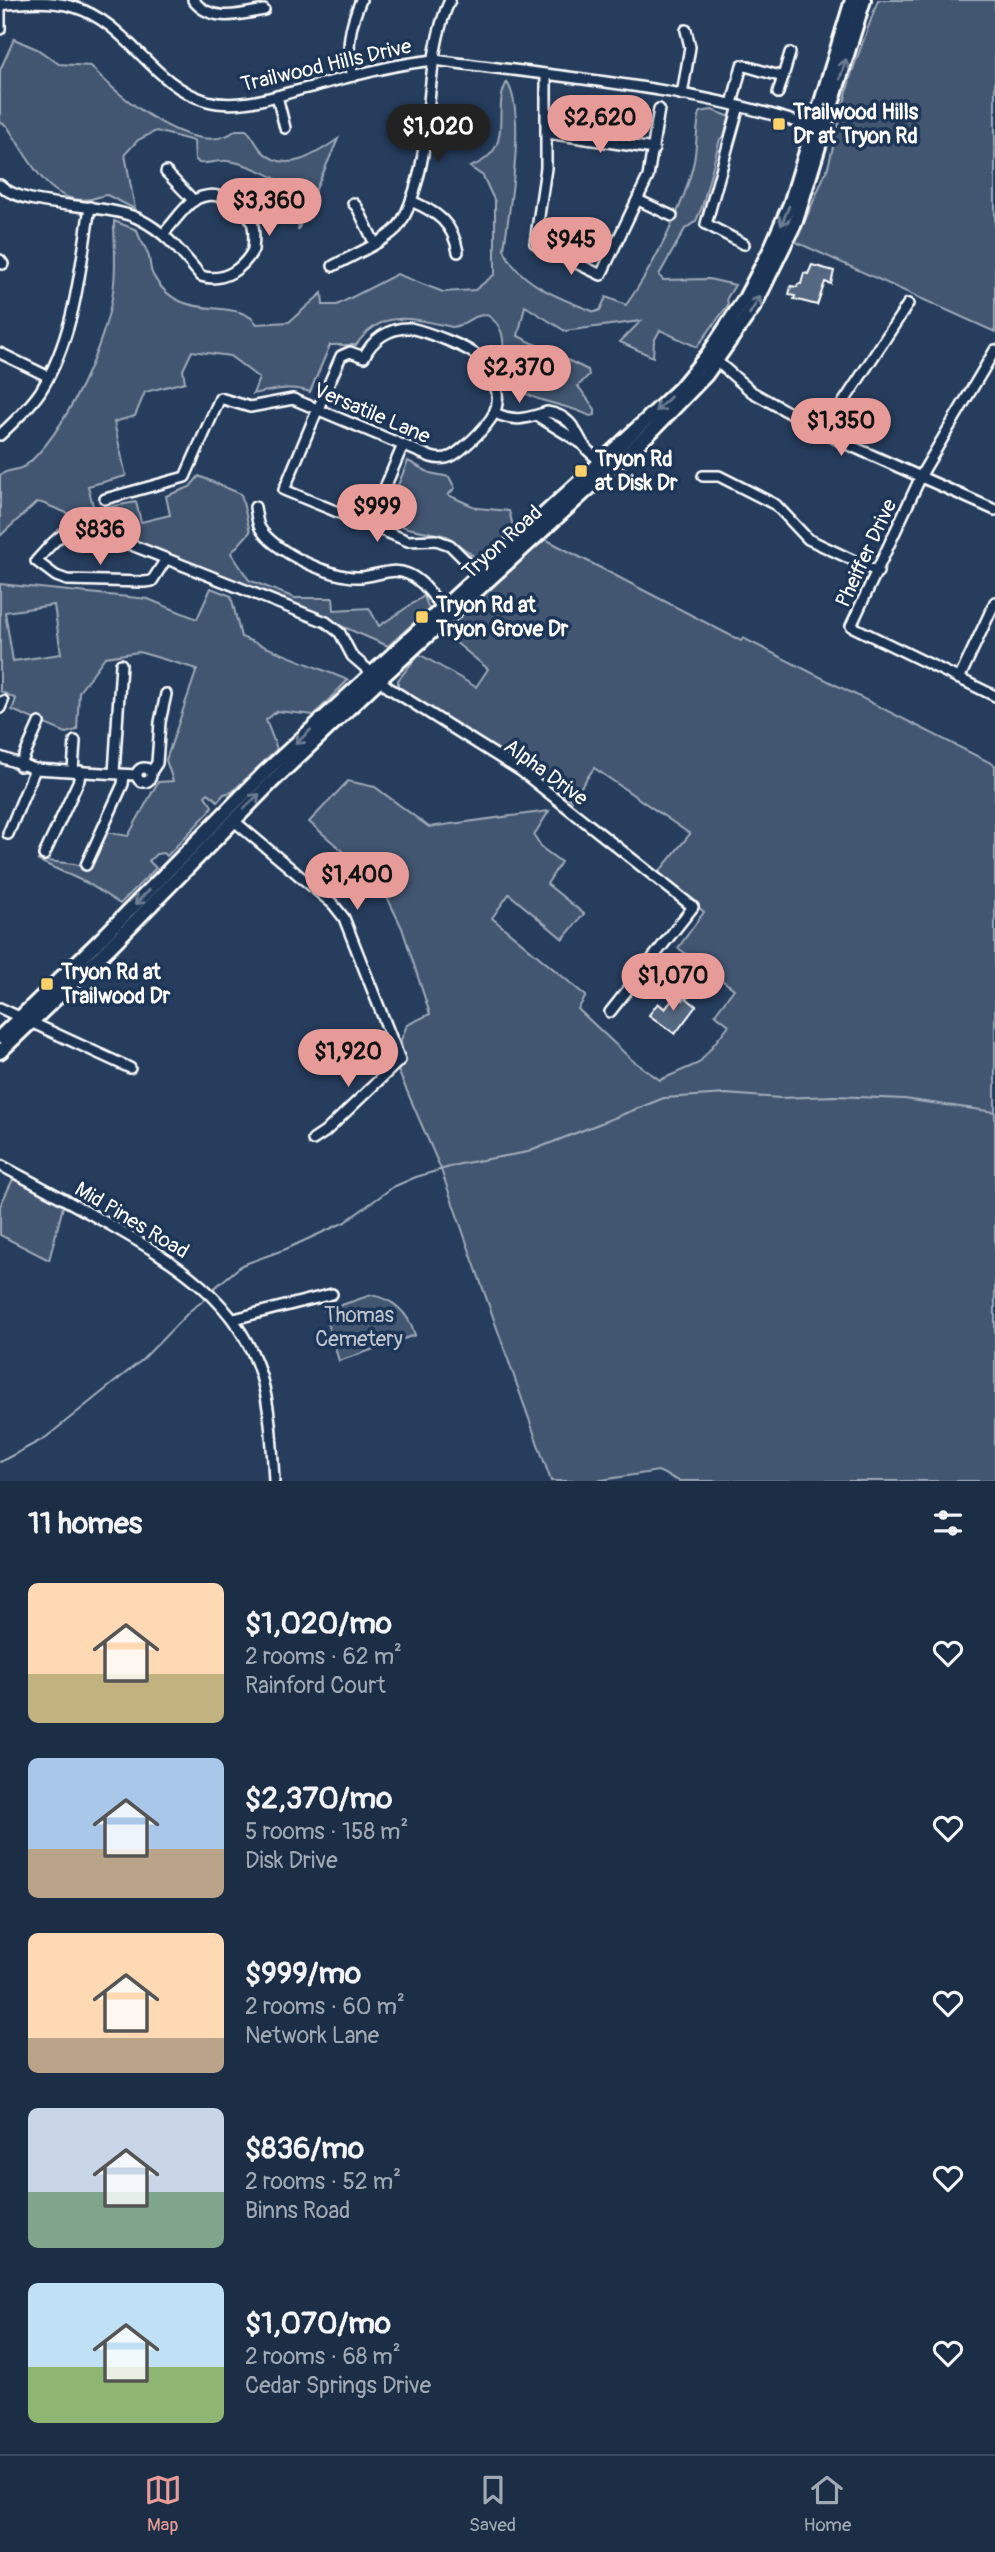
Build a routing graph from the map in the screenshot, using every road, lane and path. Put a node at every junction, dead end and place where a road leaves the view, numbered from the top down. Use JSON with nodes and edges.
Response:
{"nodes":[{"id":1,"x":192,"y":0,"type":"edge"},
{"id":2,"x":361,"y":0,"type":"edge"},
{"id":3,"x":450,"y":0,"type":"edge"},
{"id":4,"x":852,"y":0,"type":"edge"},
{"id":5,"x":77,"y":3,"type":"edge"},
{"id":6,"x":0,"y":4,"type":"edge"},
{"id":7,"x":864,"y":4,"type":"edge"},
{"id":8,"x":264,"y":10,"type":"dead end"},
{"id":9,"x":0,"y":29,"type":"edge"},
{"id":10,"x":686,"y":30,"type":"dead end"},
{"id":11,"x":790,"y":52,"type":"dead end"},
{"id":12,"x":435,"y":60,"type":"junction"},
{"id":13,"x":546,"y":75,"type":"junction"},
{"id":14,"x":353,"y":76,"type":"junction"},
{"id":15,"x":783,"y":77,"type":"junction"},
{"id":16,"x":778,"y":93,"type":"dead end"},
{"id":17,"x":682,"y":95,"type":"junction"},
{"id":18,"x":278,"y":96,"type":"junction"},
{"id":19,"x":609,"y":102,"type":"dead end"},
{"id":20,"x":736,"y":105,"type":"junction"},
{"id":21,"x":659,"y":109,"type":"dead end"},
{"id":22,"x":403,"y":115,"type":"dead end"},
{"id":23,"x":429,"y":116,"type":"junction"},
{"id":24,"x":463,"y":118,"type":"dead end"},
{"id":25,"x":813,"y":127,"type":"junction"},
{"id":26,"x":285,"y":128,"type":"dead end"},
{"id":27,"x":547,"y":133,"type":"junction"},
{"id":28,"x":602,"y":141,"type":"junction"},
{"id":29,"x":654,"y":149,"type":"junction"},
{"id":30,"x":166,"y":172,"type":"dead end"},
{"id":31,"x":1,"y":188,"type":"edge"},
{"id":32,"x":805,"y":195,"type":"junction"},
{"id":33,"x":638,"y":200,"type":"junction"},
{"id":34,"x":194,"y":201,"type":"junction"},
{"id":35,"x":411,"y":201,"type":"junction"},
{"id":36,"x":353,"y":203,"type":"dead end"},
{"id":37,"x":90,"y":207,"type":"junction"},
{"id":38,"x":672,"y":216,"type":"dead end"},
{"id":39,"x":163,"y":234,"type":"junction"},
{"id":40,"x":374,"y":242,"type":"junction"},
{"id":41,"x":744,"y":244,"type":"dead end"},
{"id":42,"x":458,"y":252,"type":"dead end"},
{"id":43,"x":332,"y":266,"type":"dead end"},
{"id":44,"x":908,"y":304,"type":"dead end"},
{"id":45,"x":995,"y":350,"type":"edge"},
{"id":46,"x":0,"y":353,"type":"edge"},
{"id":47,"x":713,"y":357,"type":"junction"},
{"id":48,"x":47,"y":376,"type":"junction"},
{"id":49,"x":318,"y":409,"type":"junction"},
{"id":50,"x":495,"y":413,"type":"junction"},
{"id":51,"x":824,"y":432,"type":"junction"},
{"id":52,"x":0,"y":436,"type":"edge"},
{"id":53,"x":403,"y":445,"type":"junction"},
{"id":54,"x":601,"y":463,"type":"junction"},
{"id":55,"x":704,"y":476,"type":"dead end"},
{"id":56,"x":921,"y":477,"type":"junction"},
{"id":57,"x":105,"y":499,"type":"dead end"},
{"id":58,"x":255,"y":507,"type":"dead end"},
{"id":59,"x":995,"y":510,"type":"edge"},
{"id":60,"x":369,"y":525,"type":"junction"},
{"id":61,"x":166,"y":559,"type":"junction"},
{"id":62,"x":878,"y":572,"type":"junction"},
{"id":63,"x":480,"y":574,"type":"junction"},
{"id":64,"x":995,"y":602,"type":"edge"},
{"id":65,"x":443,"y":608,"type":"junction"},
{"id":66,"x":121,"y":664,"type":"dead end"},
{"id":67,"x":375,"y":677,"type":"junction"},
{"id":68,"x":959,"y":679,"type":"junction"},
{"id":69,"x":166,"y":694,"type":"dead end"},
{"id":70,"x":995,"y":696,"type":"edge"},
{"id":71,"x":39,"y":723,"type":"dead end"},
{"id":72,"x":75,"y":741,"type":"dead end"},
{"id":73,"x":0,"y":757,"type":"edge"},
{"id":74,"x":20,"y":766,"type":"junction"},
{"id":75,"x":35,"y":769,"type":"junction"},
{"id":76,"x":76,"y":771,"type":"junction"},
{"id":77,"x":119,"y":774,"type":"junction"},
{"id":78,"x":233,"y":820,"type":"junction"},
{"id":79,"x":8,"y":834,"type":"dead end"},
{"id":80,"x":44,"y":855,"type":"dead end"},
{"id":81,"x":86,"y":865,"type":"dead end"},
{"id":82,"x":0,"y":1008,"type":"edge"},
{"id":83,"x":610,"y":1012,"type":"dead end"},
{"id":84,"x":25,"y":1021,"type":"junction"},
{"id":85,"x":0,"y":1037,"type":"edge"},
{"id":86,"x":0,"y":1052,"type":"edge"},
{"id":87,"x":130,"y":1068,"type":"dead end"},
{"id":88,"x":313,"y":1140,"type":"dead end"},
{"id":89,"x":0,"y":1165,"type":"edge"},
{"id":90,"x":332,"y":1294,"type":"dead end"},
{"id":91,"x":234,"y":1319,"type":"junction"},
{"id":92,"x":274,"y":1481,"type":"edge"}],
"edges":[{"from":1,"to":8,"type":"street"},
{"from":2,"to":14,"type":"street"},
{"from":3,"to":12,"type":"street"},
{"from":4,"to":25,"type":"main road","name":"Tryon Road"},
{"from":5,"to":6,"type":"street","name":"Trailwood Hills Drive"},
{"from":5,"to":18,"type":"street","name":"Trailwood Hills Drive"},
{"from":6,"to":9,"type":"street"},
{"from":32,"to":7,"type":"main road","name":"Tryon Road","one_way":true},
{"from":10,"to":17,"type":"street"},
{"from":11,"to":15,"type":"street"},
{"from":12,"to":13,"type":"street","name":"Trailwood Hills Drive"},
{"from":12,"to":14,"type":"street","name":"Trailwood Hills Drive"},
{"from":12,"to":23,"type":"street"},
{"from":13,"to":17,"type":"street","name":"Trailwood Hills Drive"},
{"from":13,"to":27,"type":"street"},
{"from":14,"to":18,"type":"street","name":"Trailwood Hills Drive"},
{"from":15,"to":16,"type":"street"},
{"from":15,"to":20,"type":"street"},
{"from":17,"to":20,"type":"street","name":"Trailwood Hills Drive"},
{"from":18,"to":26,"type":"street"},
{"from":19,"to":28,"type":"street"},
{"from":20,"to":25,"type":"street","name":"Trailwood Hills Drive"},
{"from":20,"to":41,"type":"street"},
{"from":21,"to":29,"type":"street"},
{"from":22,"to":23,"type":"street"},
{"from":23,"to":24,"type":"street"},
{"from":23,"to":35,"type":"street"},
{"from":25,"to":32,"type":"main road"},
{"from":25,"to":47,"type":"main road","name":"Tryon Road","one_way":true},
{"from":27,"to":28,"type":"street"},
{"from":27,"to":33,"type":"street"},
{"from":28,"to":29,"type":"street"},
{"from":29,"to":33,"type":"street"},
{"from":30,"to":34,"type":"street"},
{"from":31,"to":37,"type":"street"},
{"from":47,"to":32,"type":"main road","name":"Tryon Road","one_way":true},
{"from":33,"to":38,"type":"street"},
{"from":34,"to":39,"type":"street"},
{"from":34,"to":39,"type":"street"},
{"from":35,"to":40,"type":"street"},
{"from":35,"to":42,"type":"street"},
{"from":36,"to":40,"type":"street"},
{"from":37,"to":39,"type":"street"},
{"from":37,"to":48,"type":"street"},
{"from":40,"to":43,"type":"street"},
{"from":44,"to":51,"type":"street"},
{"from":45,"to":56,"type":"street","name":"Pheiffer Drive"},
{"from":46,"to":48,"type":"street"},
{"from":47,"to":51,"type":"street"},
{"from":47,"to":54,"type":"main road","name":"Tryon Road","one_way":true},
{"from":47,"to":67,"type":"main road","name":"Tryon Road"},
{"from":48,"to":52,"type":"street"},
{"from":49,"to":50,"type":"street"},
{"from":49,"to":53,"type":"street","name":"Versatile Lane"},
{"from":49,"to":57,"type":"street","name":"Versatile Lane"},
{"from":49,"to":60,"type":"street"},
{"from":50,"to":53,"type":"street","name":"Versatile Lane"},
{"from":50,"to":54,"type":"street"},
{"from":51,"to":56,"type":"street"},
{"from":53,"to":60,"type":"street"},
{"from":54,"to":63,"type":"main road","name":"Tryon Road"},
{"from":55,"to":62,"type":"street"},
{"from":56,"to":59,"type":"street"},
{"from":56,"to":62,"type":"street","name":"Pheiffer Drive"},
{"from":58,"to":65,"type":"street"},
{"from":60,"to":63,"type":"street"},
{"from":61,"to":61,"type":"street","name":"Alpha Drive"},
{"from":61,"to":67,"type":"street","name":"Alpha Drive"},
{"from":62,"to":68,"type":"street","name":"Pheiffer Drive"},
{"from":63,"to":65,"type":"main road","name":"Tryon Road"},
{"from":64,"to":68,"type":"street"},
{"from":65,"to":67,"type":"main road","name":"Tryon Road"},
{"from":66,"to":77,"type":"street"},
{"from":78,"to":67,"type":"main road","name":"Tryon Road","one_way":true},
{"from":67,"to":83,"type":"street","name":"Alpha Drive"},
{"from":67,"to":84,"type":"main road","name":"Tryon Road","one_way":true},
{"from":68,"to":70,"type":"street"},
{"from":69,"to":77,"type":"street"},
{"from":71,"to":74,"type":"street"},
{"from":72,"to":76,"type":"street"},
{"from":73,"to":74,"type":"street"},
{"from":74,"to":75,"type":"street"},
{"from":75,"to":76,"type":"street"},
{"from":75,"to":79,"type":"street"},
{"from":76,"to":77,"type":"street"},
{"from":76,"to":80,"type":"street"},
{"from":77,"to":81,"type":"street"},
{"from":78,"to":84,"type":"main road","name":"Tryon Road"},
{"from":78,"to":88,"type":"street"},
{"from":82,"to":84,"type":"street"},
{"from":84,"to":85,"type":"main road","name":"Tryon Road"},
{"from":84,"to":86,"type":"main road","name":"Tryon Road"},
{"from":84,"to":87,"type":"street"},
{"from":89,"to":91,"type":"street","name":"Mid Pines Road"},
{"from":90,"to":91,"type":"street"},
{"from":91,"to":92,"type":"street","name":"Mid Pines Road"}]}
